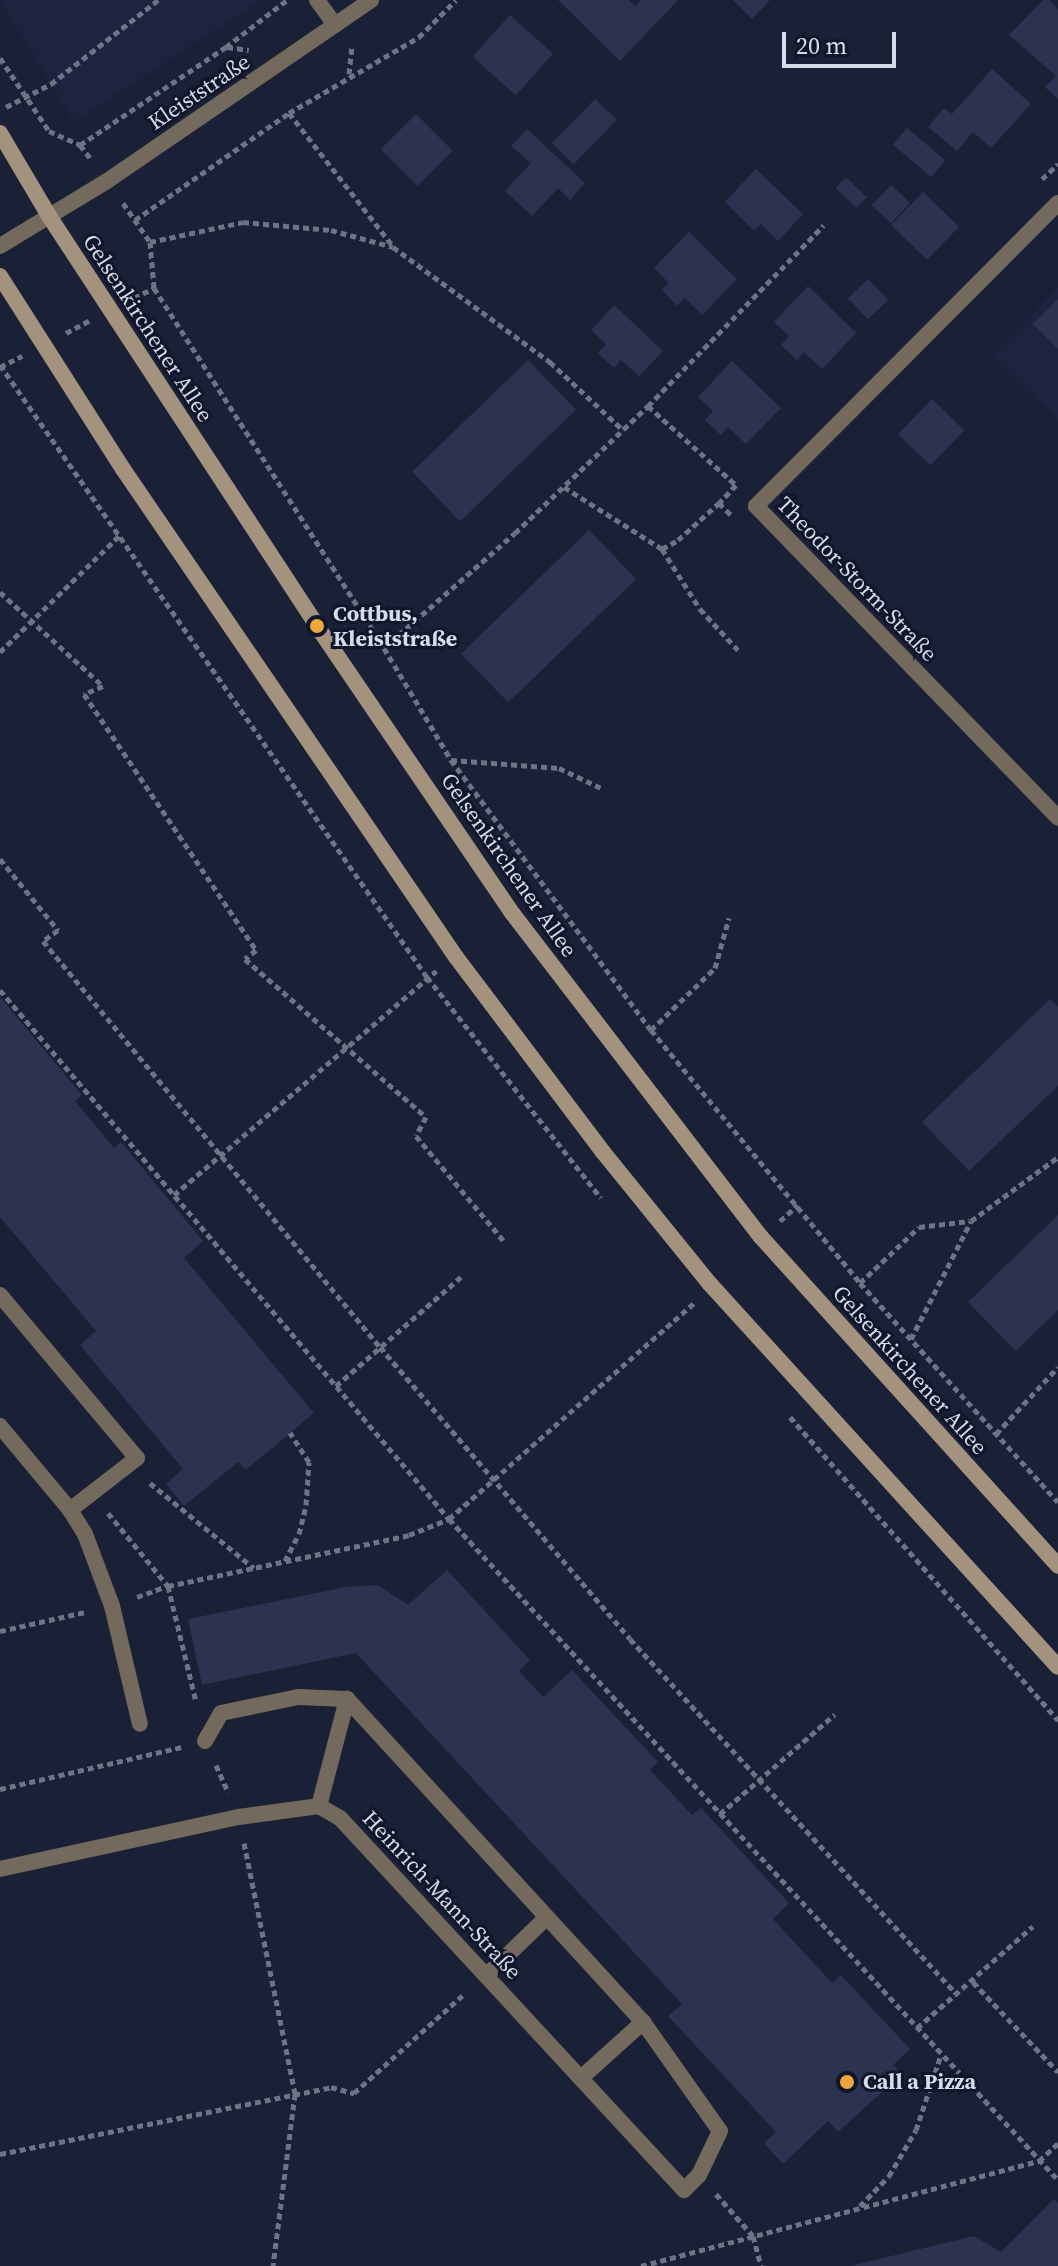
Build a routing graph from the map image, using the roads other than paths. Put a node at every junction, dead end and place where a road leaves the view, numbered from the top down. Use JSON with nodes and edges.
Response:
{"nodes":[{"id":1,"x":317,"y":0,"type":"edge"},
{"id":2,"x":371,"y":0,"type":"edge"},
{"id":3,"x":335,"y":25,"type":"junction"},
{"id":4,"x":0,"y":133,"type":"edge"},
{"id":5,"x":1058,"y":203,"type":"edge"},
{"id":6,"x":49,"y":216,"type":"junction"},
{"id":7,"x":0,"y":246,"type":"edge"},
{"id":8,"x":0,"y":276,"type":"edge"},
{"id":9,"x":1058,"y":818,"type":"edge"},
{"id":10,"x":0,"y":1295,"type":"edge"},
{"id":11,"x":0,"y":1426,"type":"edge"},
{"id":12,"x":70,"y":1510,"type":"junction"},
{"id":13,"x":1058,"y":1566,"type":"edge"},
{"id":14,"x":1058,"y":1667,"type":"edge"},
{"id":15,"x":347,"y":1699,"type":"junction"},
{"id":16,"x":140,"y":1724,"type":"dead end"},
{"id":17,"x":205,"y":1741,"type":"road end"},
{"id":18,"x":319,"y":1806,"type":"junction"},
{"id":19,"x":0,"y":1869,"type":"edge"},
{"id":20,"x":547,"y":1917,"type":"junction"},
{"id":21,"x":487,"y":1975,"type":"junction"},
{"id":22,"x":643,"y":2022,"type":"junction"},
{"id":23,"x":581,"y":2078,"type":"junction"}],
"edges":[{"from":1,"to":3,"type":"street"},
{"from":2,"to":3,"type":"street","name":"Kleiststraße"},
{"from":3,"to":6,"type":"street","name":"Kleiststraße"},
{"from":4,"to":6,"type":"main road","name":"Gelsenkirchener Allee"},
{"from":5,"to":9,"type":"street","name":"Theodor-Storm-Straße"},
{"from":6,"to":7,"type":"street","name":"Kleiststraße"},
{"from":6,"to":13,"type":"main road","name":"Gelsenkirchener Allee"},
{"from":8,"to":14,"type":"main road"},
{"from":10,"to":12,"type":"street"},
{"from":11,"to":12,"type":"street"},
{"from":12,"to":16,"type":"street"},
{"from":15,"to":17,"type":"street"},
{"from":15,"to":18,"type":"street"},
{"from":15,"to":20,"type":"street"},
{"from":18,"to":19,"type":"street"},
{"from":18,"to":21,"type":"street","name":"Heinrich-Mann-Straße"},
{"from":20,"to":21,"type":"street"},
{"from":20,"to":22,"type":"street"},
{"from":21,"to":23,"type":"street","name":"Heinrich-Mann-Straße"},
{"from":22,"to":23,"type":"street"},
{"from":22,"to":23,"type":"street","name":"Heinrich-Mann-Straße"}]}
